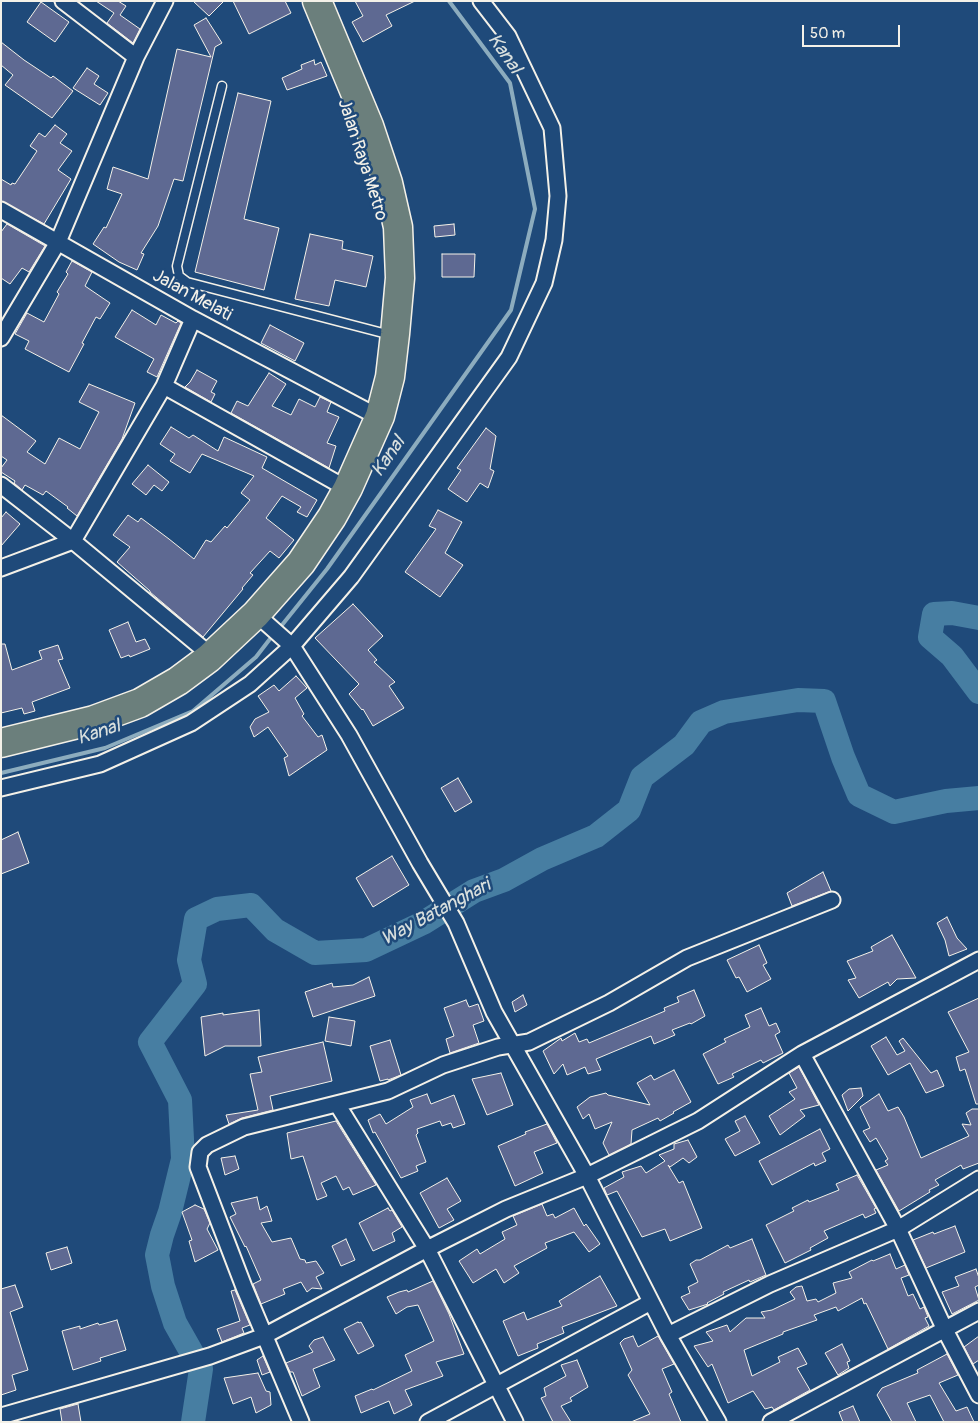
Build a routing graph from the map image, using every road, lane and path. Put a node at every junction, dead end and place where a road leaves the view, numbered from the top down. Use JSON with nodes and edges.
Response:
{"nodes":[{"id":1,"x":63,"y":1,"type":"edge"},
{"id":2,"x":165,"y":1,"type":"edge"},
{"id":3,"x":302,"y":1,"type":"edge"},
{"id":4,"x":317,"y":1,"type":"edge"},
{"id":5,"x":481,"y":1,"type":"edge"},
{"id":6,"x":136,"y":57,"type":"junction"},
{"id":7,"x":222,"y":86,"type":"dead end"},
{"id":8,"x":1,"y":210,"type":"edge"},
{"id":9,"x":58,"y":242,"type":"junction"},
{"id":10,"x":193,"y":319,"type":"junction"},
{"id":11,"x":383,"y":333,"type":"junction"},
{"id":12,"x":1,"y":338,"type":"edge"},
{"id":13,"x":164,"y":386,"type":"junction"},
{"id":14,"x":367,"y":411,"type":"junction"},
{"id":15,"x":337,"y":483,"type":"junction"},
{"id":16,"x":1,"y":485,"type":"edge"},
{"id":17,"x":73,"y":541,"type":"junction"},
{"id":18,"x":1,"y":568,"type":"edge"},
{"id":19,"x":262,"y":619,"type":"junction"},
{"id":20,"x":288,"y":642,"type":"junction"},
{"id":21,"x":202,"y":648,"type":"junction"},
{"id":22,"x":1,"y":732,"type":"edge"},
{"id":23,"x":1,"y":743,"type":"edge"},
{"id":24,"x":1,"y":788,"type":"edge"},
{"id":25,"x":832,"y":900,"type":"dead end"},
{"id":26,"x":979,"y":960,"type":"edge"},
{"id":27,"x":513,"y":1046,"type":"junction"},
{"id":28,"x":802,"y":1054,"type":"junction"},
{"id":29,"x":337,"y":1104,"type":"junction"},
{"id":30,"x":587,"y":1176,"type":"junction"},
{"id":31,"x":979,"y":1178,"type":"edge"},
{"id":32,"x":898,"y":1229,"type":"junction"},
{"id":33,"x":427,"y":1249,"type":"junction"},
{"id":34,"x":651,"y":1302,"type":"junction"},
{"id":35,"x":979,"y":1311,"type":"edge"},
{"id":36,"x":945,"y":1330,"type":"junction"},
{"id":37,"x":668,"y":1335,"type":"junction"},
{"id":38,"x":264,"y":1336,"type":"junction"},
{"id":39,"x":496,"y":1385,"type":"junction"},
{"id":40,"x":979,"y":1395,"type":"edge"},
{"id":41,"x":1,"y":1416,"type":"edge"},
{"id":42,"x":300,"y":1422,"type":"edge"},
{"id":43,"x":428,"y":1422,"type":"edge"},
{"id":44,"x":515,"y":1422,"type":"edge"},
{"id":45,"x":718,"y":1422,"type":"edge"},
{"id":46,"x":771,"y":1422,"type":"edge"}],
"edges":[{"from":1,"to":6,"type":"street"},
{"from":2,"to":6,"type":"street"},
{"from":3,"to":11,"type":"highway","name":"Jalan Raya Metro"},
{"from":4,"to":19,"type":"highway"},
{"from":5,"to":20,"type":"street"},
{"from":6,"to":9,"type":"street"},
{"from":7,"to":11,"type":"lane"},
{"from":8,"to":9,"type":"street","name":"Jalan Melati"},
{"from":9,"to":10,"type":"street","name":"Jalan Melati"},
{"from":9,"to":12,"type":"street"},
{"from":10,"to":13,"type":"street"},
{"from":10,"to":14,"type":"street","name":"Jalan Melati"},
{"from":11,"to":14,"type":"highway","name":"Jalan Raya Metro"},
{"from":13,"to":15,"type":"street"},
{"from":13,"to":17,"type":"street"},
{"from":14,"to":15,"type":"highway","name":"Jalan Raya Metro"},
{"from":15,"to":21,"type":"highway","name":"Jalan Raya Metro"},
{"from":16,"to":17,"type":"street"},
{"from":17,"to":18,"type":"street"},
{"from":17,"to":21,"type":"street"},
{"from":19,"to":20,"type":"street"},
{"from":19,"to":23,"type":"highway"},
{"from":20,"to":24,"type":"street"},
{"from":20,"to":27,"type":"street"},
{"from":21,"to":22,"type":"highway","name":"Jalan Raya Metro"},
{"from":25,"to":27,"type":"street"},
{"from":26,"to":28,"type":"street"},
{"from":27,"to":29,"type":"street"},
{"from":27,"to":30,"type":"street"},
{"from":28,"to":30,"type":"street"},
{"from":28,"to":32,"type":"street"},
{"from":29,"to":33,"type":"street"},
{"from":29,"to":38,"type":"street"},
{"from":30,"to":33,"type":"street"},
{"from":30,"to":34,"type":"street"},
{"from":31,"to":32,"type":"street"},
{"from":32,"to":36,"type":"street"},
{"from":32,"to":37,"type":"street"},
{"from":33,"to":38,"type":"street"},
{"from":33,"to":39,"type":"street"},
{"from":34,"to":37,"type":"street"},
{"from":34,"to":39,"type":"street"},
{"from":35,"to":36,"type":"street"},
{"from":36,"to":40,"type":"street"},
{"from":36,"to":46,"type":"street"},
{"from":37,"to":45,"type":"street"},
{"from":38,"to":41,"type":"street"},
{"from":38,"to":42,"type":"street"},
{"from":39,"to":43,"type":"street"},
{"from":39,"to":44,"type":"street"}]}
